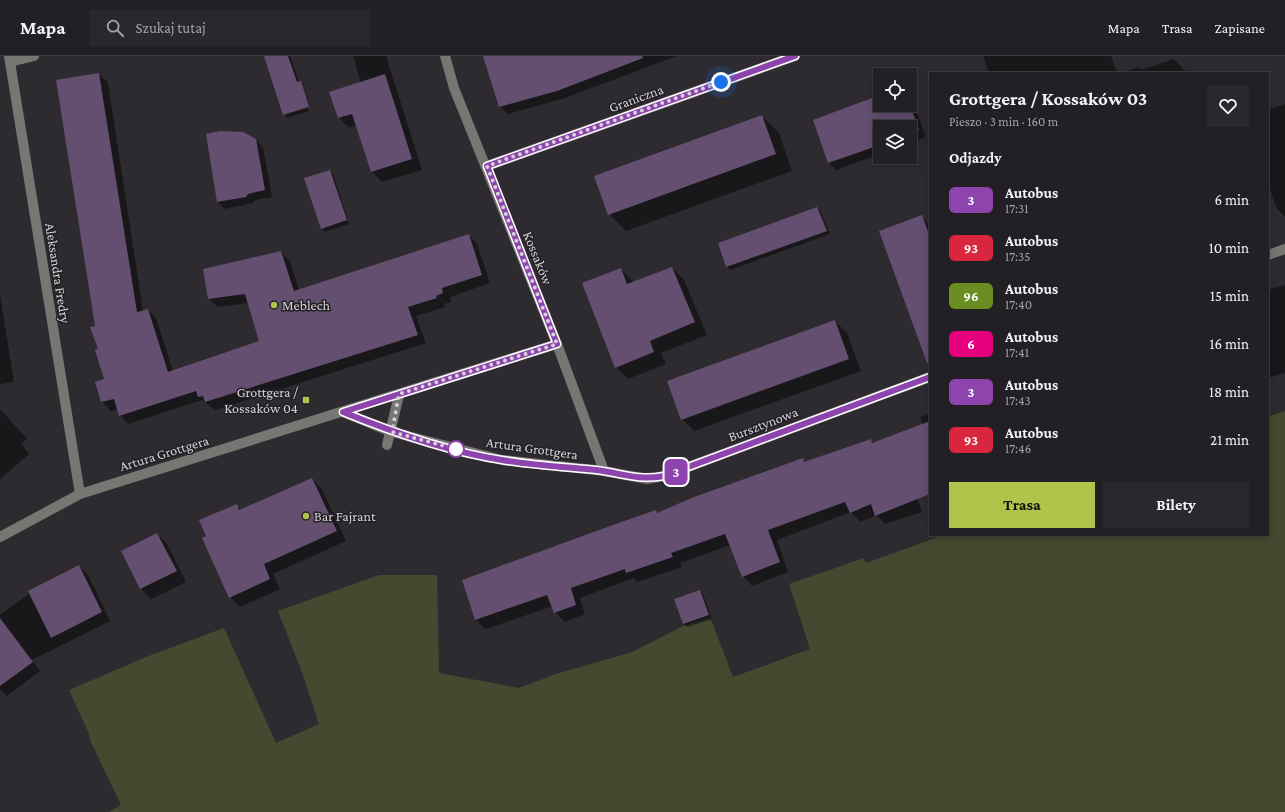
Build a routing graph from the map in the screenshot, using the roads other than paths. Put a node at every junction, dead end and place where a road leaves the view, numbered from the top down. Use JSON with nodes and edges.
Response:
{"nodes":[{"id":1,"x":34,"y":56,"type":"edge"},
{"id":2,"x":445,"y":56,"type":"edge"},
{"id":3,"x":795,"y":56,"type":"edge"},
{"id":4,"x":9,"y":59,"type":"edge"},
{"id":5,"x":487,"y":166,"type":"junction"},
{"id":6,"x":1285,"y":249,"type":"edge"},
{"id":7,"x":1269,"y":255,"type":"edge"},
{"id":8,"x":557,"y":344,"type":"junction"},
{"id":9,"x":929,"y":377,"type":"edge"},
{"id":10,"x":399,"y":394,"type":"junction"},
{"id":11,"x":343,"y":412,"type":"junction"},
{"id":12,"x":392,"y":432,"type":"junction"},
{"id":13,"x":387,"y":446,"type":"dead end"},
{"id":14,"x":604,"y":471,"type":"junction"},
{"id":15,"x":80,"y":494,"type":"junction"},
{"id":16,"x":0,"y":538,"type":"edge"}],
"edges":[{"from":1,"to":4,"type":"street"},
{"from":2,"to":5,"type":"street","name":"Kossaków"},
{"from":3,"to":5,"type":"street","name":"Graniczna"},
{"from":4,"to":15,"type":"street","name":"Aleksandra Fredry"},
{"from":5,"to":8,"type":"street","name":"Kossaków"},
{"from":6,"to":7,"type":"street"},
{"from":8,"to":10,"type":"street","name":"Artura Grottgera"},
{"from":8,"to":14,"type":"street","name":"Kossaków"},
{"from":9,"to":14,"type":"street","name":"Bursztynowa"},
{"from":10,"to":11,"type":"street","name":"Artura Grottgera"},
{"from":10,"to":12,"type":"street"},
{"from":11,"to":12,"type":"street","name":"Artura Grottgera"},
{"from":11,"to":15,"type":"street","name":"Artura Grottgera"},
{"from":12,"to":13,"type":"street"},
{"from":12,"to":14,"type":"street","name":"Artura Grottgera"},
{"from":15,"to":16,"type":"street","name":"Artura Grottgera"}]}
